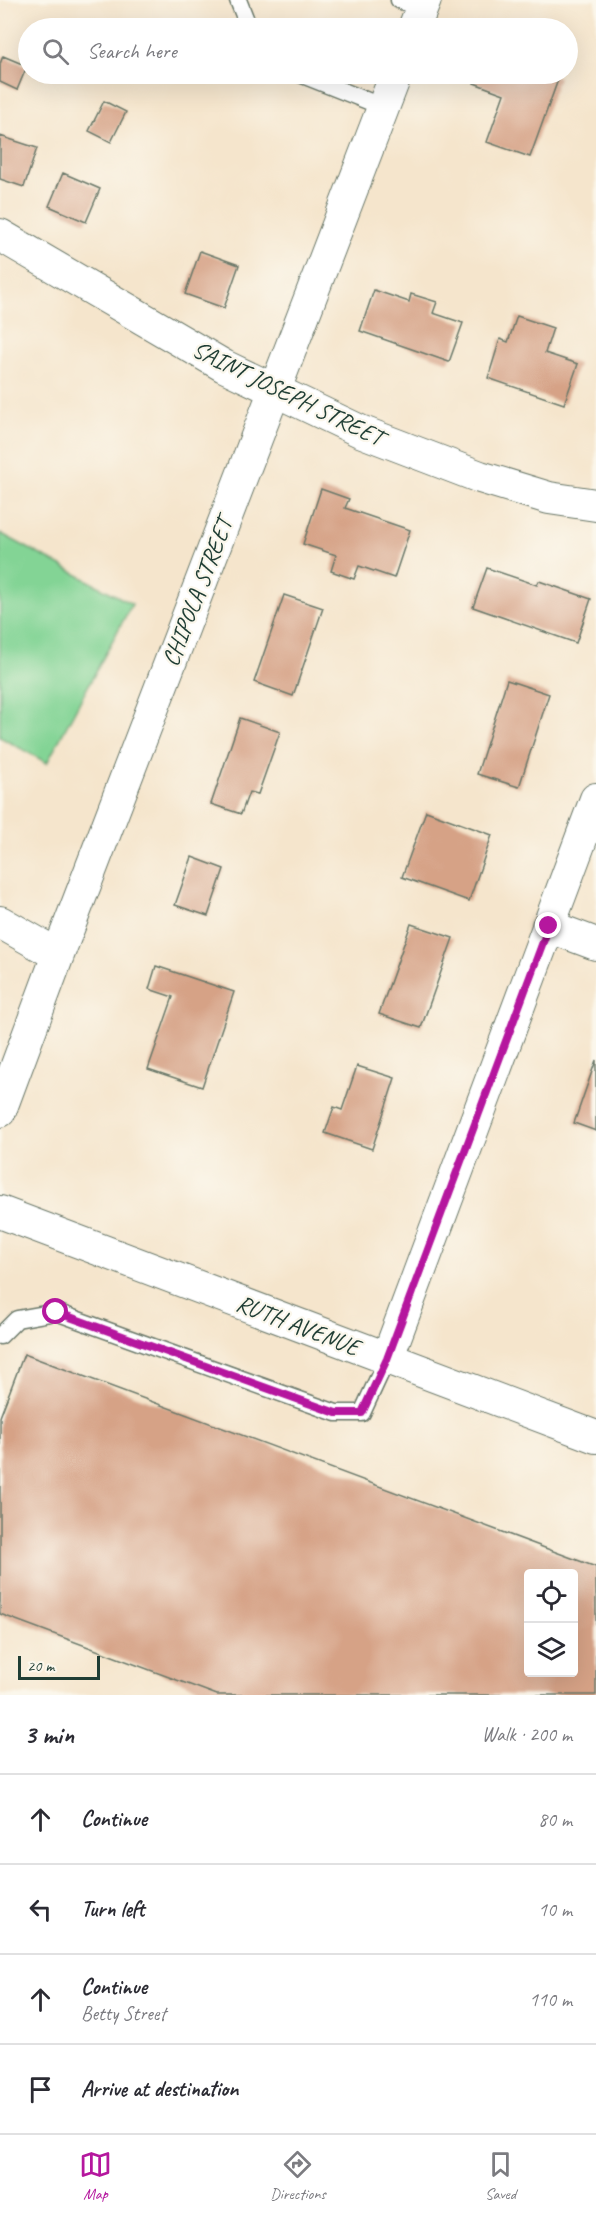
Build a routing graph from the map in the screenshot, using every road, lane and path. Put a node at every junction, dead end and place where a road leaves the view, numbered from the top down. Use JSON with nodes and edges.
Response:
{"nodes":[{"id":1,"x":238,"y":0,"type":"edge"},
{"id":2,"x":245,"y":18,"type":"edge"},
{"id":3,"x":325,"y":84,"type":"edge"},
{"id":4,"x":392,"y":84,"type":"edge"},
{"id":5,"x":383,"y":107,"type":"junction"},
{"id":6,"x":0,"y":235,"type":"edge"},
{"id":7,"x":274,"y":391,"type":"junction"},
{"id":8,"x":596,"y":505,"type":"edge"},
{"id":9,"x":596,"y":799,"type":"edge"},
{"id":10,"x":0,"y":922,"type":"edge"},
{"id":11,"x":549,"y":926,"type":"junction"},
{"id":12,"x":596,"y":944,"type":"edge"},
{"id":13,"x":58,"y":955,"type":"junction"},
{"id":14,"x":0,"y":1112,"type":"edge"},
{"id":15,"x":0,"y":1212,"type":"edge"},
{"id":16,"x":0,"y":1336,"type":"edge"},
{"id":17,"x":387,"y":1359,"type":"junction"},
{"id":18,"x":596,"y":1437,"type":"edge"}],
"edges":[{"from":1,"to":2,"type":"lane"},
{"from":3,"to":5,"type":"lane"},
{"from":4,"to":5,"type":"street","name":"CHIPOLA STREET"},
{"from":5,"to":7,"type":"street","name":"CHIPOLA STREET"},
{"from":6,"to":7,"type":"street","name":"SAINT JOSEPH STREET"},
{"from":7,"to":8,"type":"street","name":"SAINT JOSEPH STREET"},
{"from":7,"to":13,"type":"street","name":"CHIPOLA STREET"},
{"from":9,"to":11,"type":"street"},
{"from":10,"to":13,"type":"street"},
{"from":11,"to":12,"type":"street"},
{"from":11,"to":17,"type":"street"},
{"from":13,"to":14,"type":"street","name":"CHIPOLA STREET"},
{"from":15,"to":17,"type":"street","name":"RUTH AVENUE"},
{"from":16,"to":17,"type":"lane"},
{"from":17,"to":18,"type":"street","name":"RUTH AVENUE"}]}
